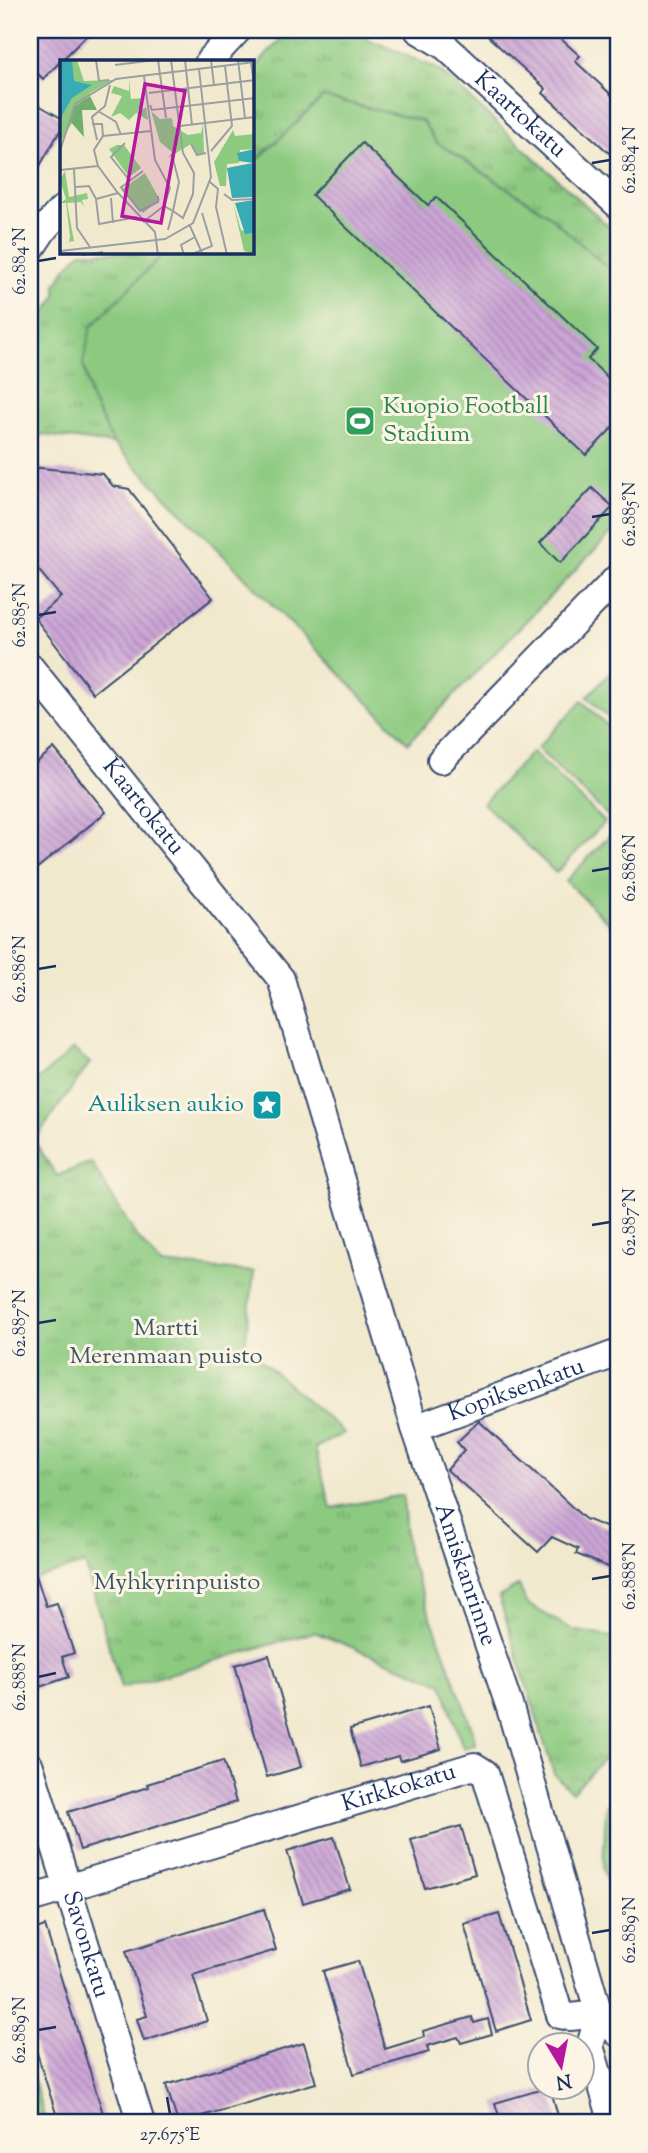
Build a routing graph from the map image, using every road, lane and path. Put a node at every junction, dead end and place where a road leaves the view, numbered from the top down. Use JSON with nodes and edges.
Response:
{"nodes":[{"id":1,"x":238,"y":30,"type":"edge"},
{"id":2,"x":418,"y":30,"type":"edge"},
{"id":3,"x":210,"y":60,"type":"edge"},
{"id":4,"x":618,"y":205,"type":"edge"},
{"id":5,"x":60,"y":211,"type":"edge"},
{"id":6,"x":30,"y":250,"type":"edge"},
{"id":7,"x":618,"y":577,"type":"edge"},
{"id":8,"x":30,"y":667,"type":"edge"},
{"id":9,"x":441,"y":760,"type":"dead end"},
{"id":10,"x":327,"y":1136,"type":"joint"},
{"id":11,"x":618,"y":1353,"type":"edge"},
{"id":12,"x":415,"y":1428,"type":"junction"},
{"id":13,"x":30,"y":1766,"type":"edge"},
{"id":14,"x":67,"y":1888,"type":"junction"},
{"id":15,"x":30,"y":1899,"type":"edge"},
{"id":16,"x":599,"y":2014,"type":"junction"},
{"id":17,"x":618,"y":2033,"type":"edge"},
{"id":18,"x":141,"y":2123,"type":"edge"},
{"id":19,"x":613,"y":2123,"type":"edge"}],
"edges":[{"from":1,"to":3,"type":"street"},
{"from":2,"to":4,"type":"street","name":"Kaartokatu"},
{"from":5,"to":6,"type":"street"},
{"from":7,"to":9,"type":"street"},
{"from":8,"to":10,"type":"street","name":"Kaartokatu"},
{"from":10,"to":12,"type":"street","name":"Amiskanrinne"},
{"from":11,"to":12,"type":"street","name":"Kopiksenkatu"},
{"from":12,"to":16,"type":"street","name":"Amiskanrinne"},
{"from":13,"to":14,"type":"street","name":"Savonkatu"},
{"from":14,"to":15,"type":"street","name":"Kirkkokatu"},
{"from":14,"to":16,"type":"street","name":"Kirkkokatu"},
{"from":14,"to":18,"type":"street","name":"Savonkatu"},
{"from":16,"to":17,"type":"street"},
{"from":16,"to":19,"type":"street"}]}
